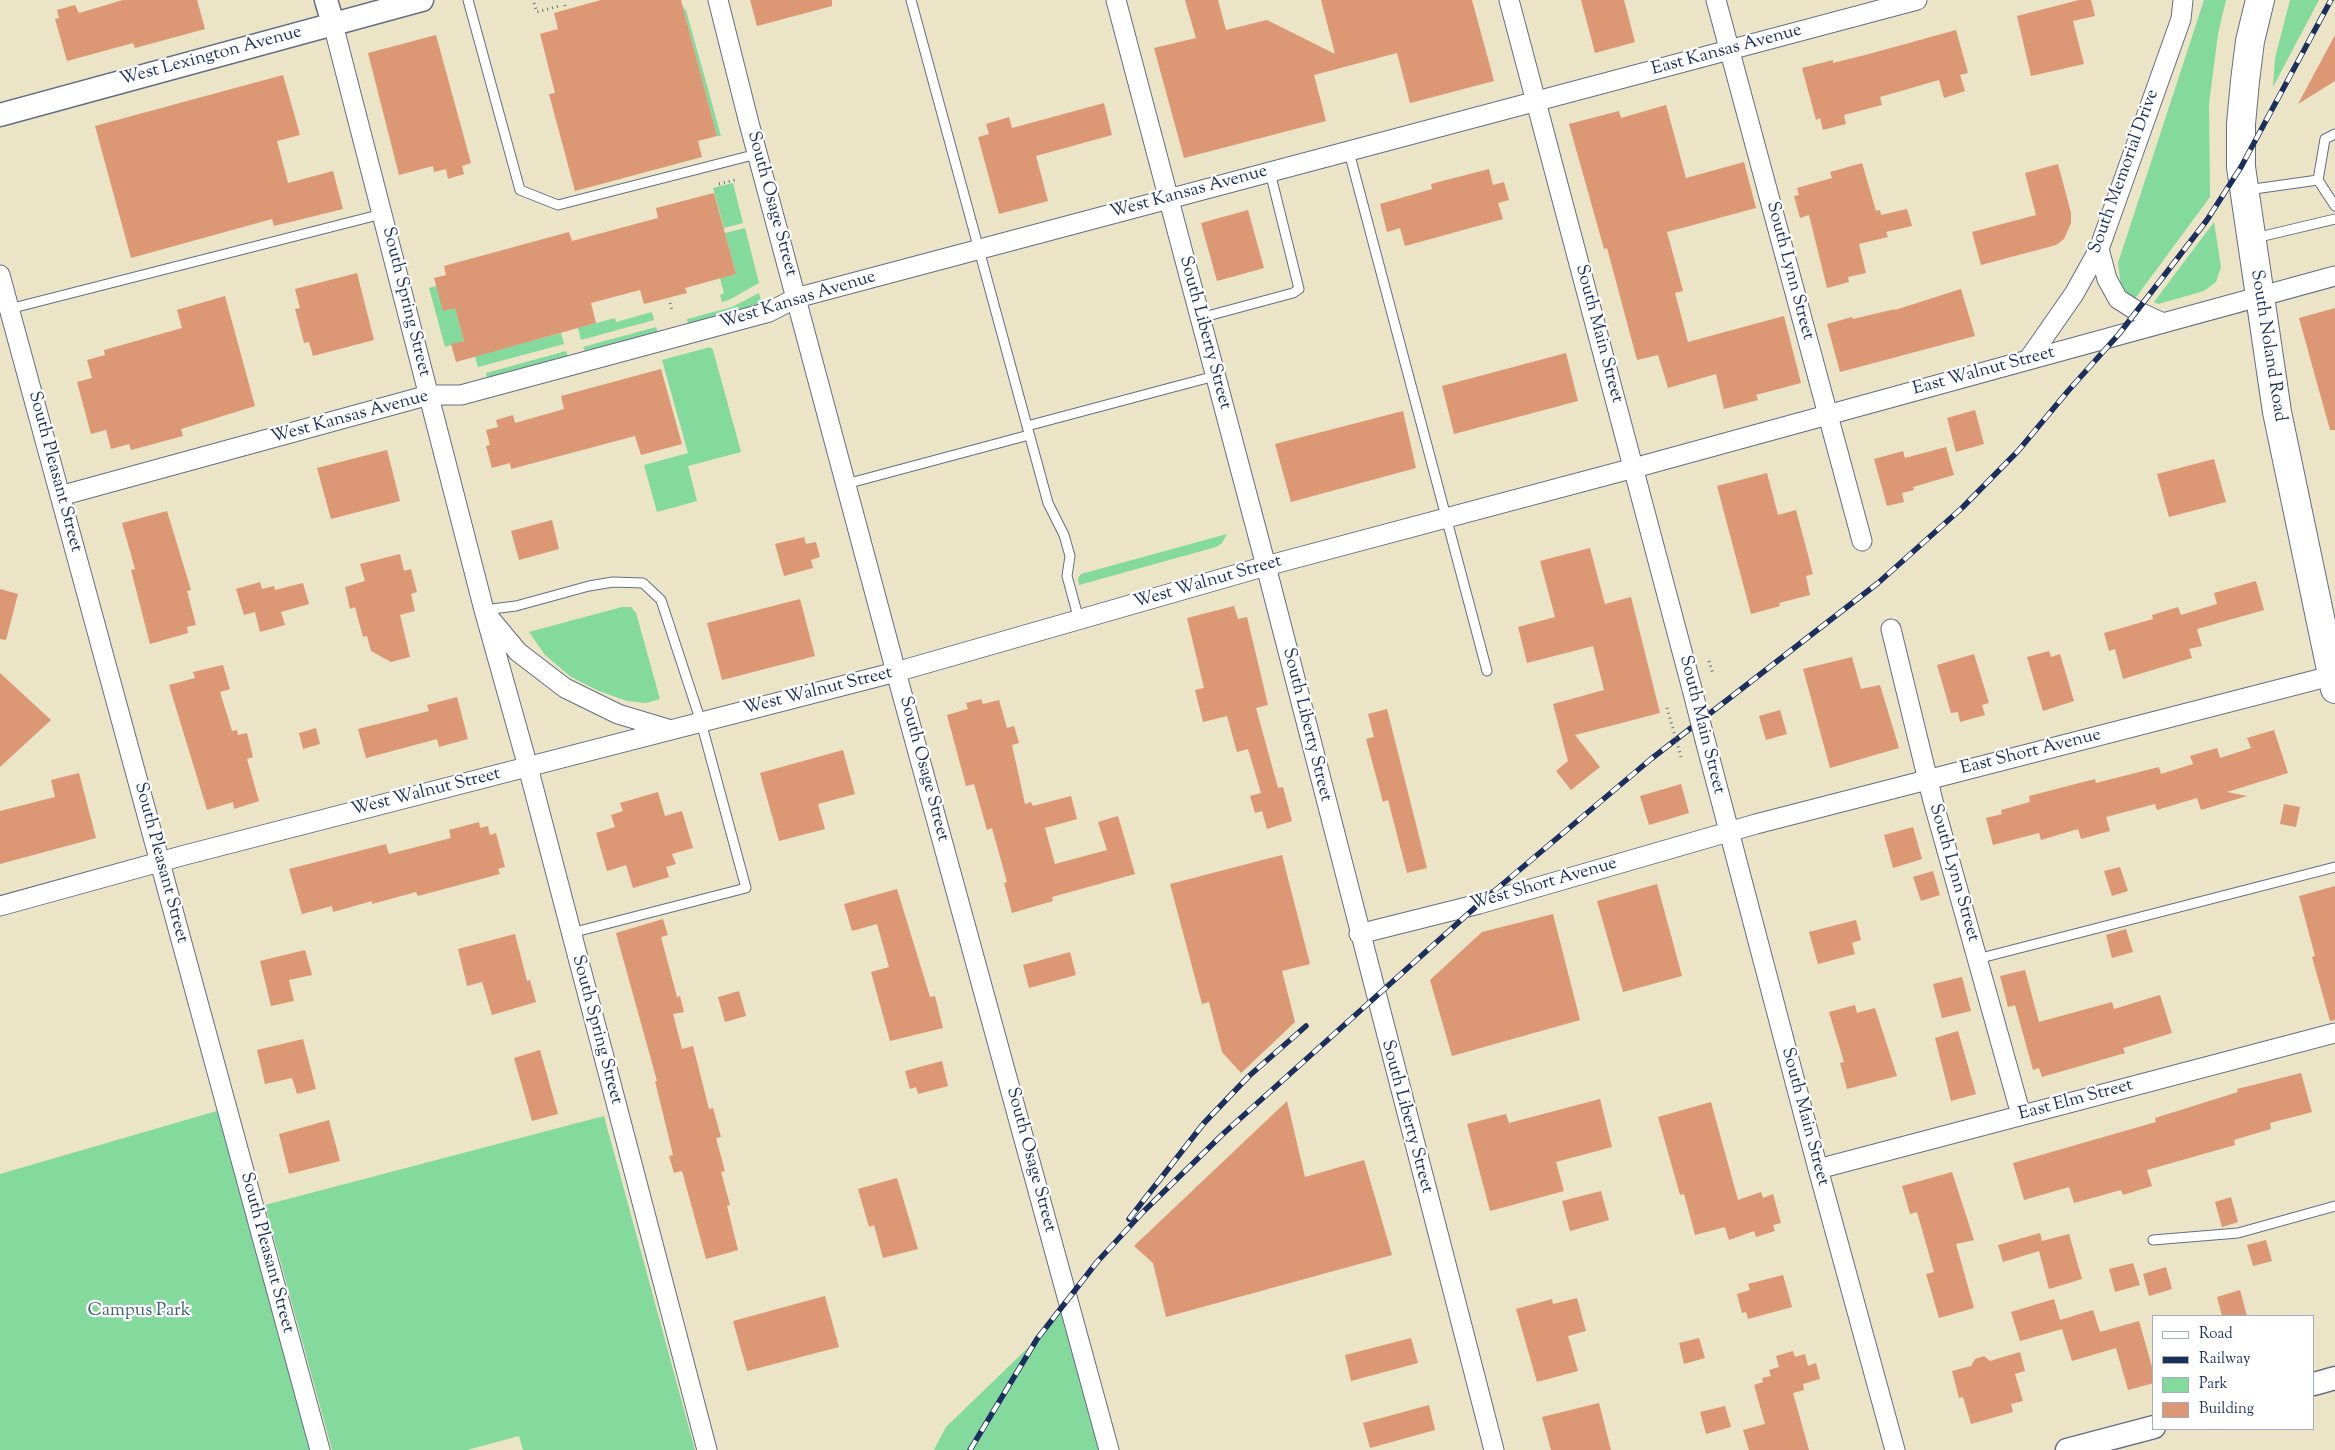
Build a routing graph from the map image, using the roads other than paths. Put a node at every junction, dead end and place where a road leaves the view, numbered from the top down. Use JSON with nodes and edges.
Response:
{"nodes":[{"id":1,"x":326,"y":0,"type":"edge"},
{"id":2,"x":422,"y":0,"type":"edge"},
{"id":3,"x":468,"y":0,"type":"edge"},
{"id":4,"x":718,"y":0,"type":"edge"},
{"id":5,"x":910,"y":0,"type":"edge"},
{"id":6,"x":1116,"y":0,"type":"edge"},
{"id":7,"x":1509,"y":0,"type":"edge"},
{"id":8,"x":1716,"y":0,"type":"edge"},
{"id":9,"x":1917,"y":0,"type":"edge"},
{"id":10,"x":2183,"y":0,"type":"edge"},
{"id":11,"x":2260,"y":0,"type":"edge"},
{"id":12,"x":332,"y":24,"type":"junction"},
{"id":13,"x":1729,"y":50,"type":"junction"},
{"id":14,"x":1537,"y":102,"type":"junction"},
{"id":15,"x":0,"y":115,"type":"edge"},
{"id":16,"x":2335,"y":134,"type":"edge"},
{"id":17,"x":1348,"y":152,"type":"junction"},
{"id":18,"x":757,"y":154,"type":"junction"},
{"id":19,"x":1270,"y":172,"type":"junction"},
{"id":20,"x":2318,"y":180,"type":"junction"},
{"id":21,"x":2244,"y":190,"type":"junction"},
{"id":22,"x":1168,"y":199,"type":"junction"},
{"id":23,"x":2335,"y":206,"type":"edge"},
{"id":24,"x":382,"y":214,"type":"junction"},
{"id":25,"x":2335,"y":219,"type":"edge"},
{"id":26,"x":2250,"y":239,"type":"junction"},
{"id":27,"x":979,"y":249,"type":"junction"},
{"id":28,"x":2099,"y":249,"type":"junction"},
{"id":29,"x":0,"y":275,"type":"edge"},
{"id":30,"x":2335,"y":276,"type":"edge"},
{"id":31,"x":796,"y":298,"type":"junction"},
{"id":32,"x":2260,"y":298,"type":"junction"},
{"id":33,"x":9,"y":309,"type":"junction"},
{"id":34,"x":1200,"y":318,"type":"junction"},
{"id":35,"x":2163,"y":323,"type":"junction"},
{"id":36,"x":2028,"y":360,"type":"junction"},
{"id":37,"x":1215,"y":376,"type":"junction"},
{"id":38,"x":429,"y":395,"type":"junction"},
{"id":39,"x":1828,"y":415,"type":"junction"},
{"id":40,"x":1028,"y":430,"type":"junction"},
{"id":41,"x":1634,"y":468,"type":"junction"},
{"id":42,"x":846,"y":484,"type":"junction"},
{"id":43,"x":60,"y":496,"type":"junction"},
{"id":44,"x":1447,"y":518,"type":"junction"},
{"id":45,"x":1862,"y":541,"type":"dead end"},
{"id":46,"x":1266,"y":566,"type":"junction"},
{"id":47,"x":484,"y":610,"type":"junction"},
{"id":48,"x":1079,"y":620,"type":"junction"},
{"id":49,"x":1891,"y":629,"type":"dead end"},
{"id":50,"x":1488,"y":671,"type":"dead end"},
{"id":51,"x":896,"y":672,"type":"junction"},
{"id":52,"x":2334,"y":680,"type":"edge"},
{"id":53,"x":701,"y":722,"type":"junction"},
{"id":54,"x":669,"y":729,"type":"junction"},
{"id":55,"x":528,"y":767,"type":"junction"},
{"id":56,"x":1927,"y":780,"type":"junction"},
{"id":57,"x":1728,"y":832,"type":"junction"},
{"id":58,"x":160,"y":862,"type":"junction"},
{"id":59,"x":2335,"y":867,"type":"edge"},
{"id":60,"x":0,"y":906,"type":"edge"},
{"id":61,"x":571,"y":934,"type":"junction"},
{"id":62,"x":1359,"y":934,"type":"junction"},
{"id":63,"x":1977,"y":959,"type":"junction"},
{"id":64,"x":2335,"y":1033,"type":"edge"},
{"id":65,"x":2021,"y":1115,"type":"junction"},
{"id":66,"x":1818,"y":1169,"type":"junction"},
{"id":67,"x":2335,"y":1206,"type":"edge"},
{"id":68,"x":2153,"y":1240,"type":"dead end"},
{"id":69,"x":2335,"y":1378,"type":"edge"},
{"id":70,"x":2315,"y":1384,"type":"edge"},
{"id":71,"x":2152,"y":1428,"type":"edge"},
{"id":72,"x":320,"y":1450,"type":"edge"},
{"id":73,"x":706,"y":1450,"type":"edge"},
{"id":74,"x":1109,"y":1450,"type":"edge"},
{"id":75,"x":1494,"y":1450,"type":"edge"},
{"id":76,"x":1895,"y":1450,"type":"edge"},
{"id":77,"x":2067,"y":1450,"type":"edge"}],
"edges":[{"from":1,"to":12,"type":"street"},
{"from":2,"to":12,"type":"street","name":"West Lexington Avenue"},
{"from":3,"to":18,"type":"lane"},
{"from":4,"to":18,"type":"street","name":"South Osage Street"},
{"from":5,"to":27,"type":"lane"},
{"from":6,"to":22,"type":"street","name":"South Liberty Street"},
{"from":7,"to":14,"type":"street","name":"South Main Street"},
{"from":8,"to":13,"type":"street","name":"South Lynn Street"},
{"from":9,"to":13,"type":"street","name":"East Kansas Avenue"},
{"from":10,"to":28,"type":"street","name":"South Memorial Drive"},
{"from":11,"to":21,"type":"main road","name":"South Noland Road"},
{"from":12,"to":15,"type":"street","name":"West Lexington Avenue"},
{"from":12,"to":24,"type":"street","name":"South Spring Street"},
{"from":13,"to":14,"type":"street","name":"East Kansas Avenue"},
{"from":13,"to":39,"type":"street","name":"South Lynn Street"},
{"from":14,"to":17,"type":"street","name":"West Kansas Avenue"},
{"from":14,"to":41,"type":"street","name":"South Main Street"},
{"from":16,"to":20,"type":"lane"},
{"from":17,"to":19,"type":"street","name":"West Kansas Avenue"},
{"from":17,"to":44,"type":"lane"},
{"from":18,"to":31,"type":"street","name":"South Osage Street"},
{"from":19,"to":22,"type":"street","name":"West Kansas Avenue"},
{"from":19,"to":34,"type":"lane"},
{"from":20,"to":21,"type":"lane"},
{"from":20,"to":23,"type":"lane"},
{"from":21,"to":26,"type":"main road","name":"South Noland Road"},
{"from":22,"to":27,"type":"street","name":"West Kansas Avenue"},
{"from":22,"to":34,"type":"street","name":"South Liberty Street"},
{"from":24,"to":33,"type":"lane"},
{"from":24,"to":38,"type":"street","name":"South Spring Street"},
{"from":25,"to":26,"type":"lane"},
{"from":26,"to":32,"type":"main road","name":"South Noland Road"},
{"from":27,"to":31,"type":"street","name":"West Kansas Avenue"},
{"from":27,"to":40,"type":"lane"},
{"from":28,"to":35,"type":"street"},
{"from":28,"to":36,"type":"street","name":"South Memorial Drive"},
{"from":29,"to":33,"type":"street","name":"South Pleasant Street"},
{"from":30,"to":32,"type":"street","name":"East Walnut Street"},
{"from":31,"to":38,"type":"street","name":"West Kansas Avenue"},
{"from":31,"to":42,"type":"street","name":"South Osage Street"},
{"from":32,"to":35,"type":"street","name":"East Walnut Street"},
{"from":32,"to":52,"type":"main road","name":"South Noland Road"},
{"from":33,"to":43,"type":"street","name":"South Pleasant Street"},
{"from":34,"to":37,"type":"street","name":"South Liberty Street"},
{"from":35,"to":36,"type":"street","name":"East Walnut Street"},
{"from":36,"to":39,"type":"street","name":"East Walnut Street"},
{"from":37,"to":40,"type":"lane"},
{"from":37,"to":46,"type":"street","name":"South Liberty Street"},
{"from":38,"to":43,"type":"street","name":"West Kansas Avenue"},
{"from":38,"to":47,"type":"street","name":"South Spring Street"},
{"from":39,"to":41,"type":"street","name":"East Walnut Street"},
{"from":39,"to":45,"type":"street","name":"South Lynn Street"},
{"from":40,"to":42,"type":"lane"},
{"from":40,"to":48,"type":"lane"},
{"from":41,"to":44,"type":"street","name":"West Walnut Street"},
{"from":41,"to":57,"type":"street","name":"South Main Street","bridge":true},
{"from":42,"to":51,"type":"street","name":"South Osage Street"},
{"from":43,"to":58,"type":"street","name":"South Pleasant Street"},
{"from":44,"to":46,"type":"street","name":"West Walnut Street"},
{"from":44,"to":50,"type":"lane"},
{"from":46,"to":48,"type":"street","name":"West Walnut Street"},
{"from":46,"to":62,"type":"street","name":"South Liberty Street"},
{"from":47,"to":53,"type":"lane"},
{"from":47,"to":54,"type":"street","name":"South Spring Street"},
{"from":47,"to":55,"type":"street","name":"South Spring Street"},
{"from":48,"to":51,"type":"street","name":"West Walnut Street"},
{"from":49,"to":56,"type":"street","name":"South Lynn Street"},
{"from":51,"to":53,"type":"street","name":"West Walnut Street"},
{"from":51,"to":74,"type":"street","name":"South Osage Street"},
{"from":52,"to":56,"type":"street","name":"East Short Avenue"},
{"from":53,"to":54,"type":"street","name":"West Walnut Street"},
{"from":53,"to":61,"type":"lane"},
{"from":54,"to":55,"type":"street","name":"West Walnut Street"},
{"from":55,"to":58,"type":"street","name":"West Walnut Street"},
{"from":55,"to":61,"type":"street","name":"South Spring Street"},
{"from":56,"to":57,"type":"street","name":"East Short Avenue"},
{"from":56,"to":63,"type":"street","name":"South Lynn Street"},
{"from":57,"to":62,"type":"street","name":"West Short Avenue"},
{"from":57,"to":66,"type":"street","name":"South Main Street"},
{"from":58,"to":60,"type":"street","name":"West Walnut Street"},
{"from":58,"to":72,"type":"street","name":"South Pleasant Street"},
{"from":59,"to":63,"type":"lane"},
{"from":61,"to":73,"type":"street","name":"South Spring Street"},
{"from":62,"to":75,"type":"street","name":"South Liberty Street"},
{"from":63,"to":65,"type":"street","name":"South Lynn Street"},
{"from":64,"to":65,"type":"street","name":"East Elm Street"},
{"from":65,"to":66,"type":"street","name":"East Elm Street"},
{"from":66,"to":76,"type":"street","name":"South Main Street"},
{"from":67,"to":68,"type":"lane"},
{"from":69,"to":70,"type":"street"},
{"from":71,"to":77,"type":"street"}]}
